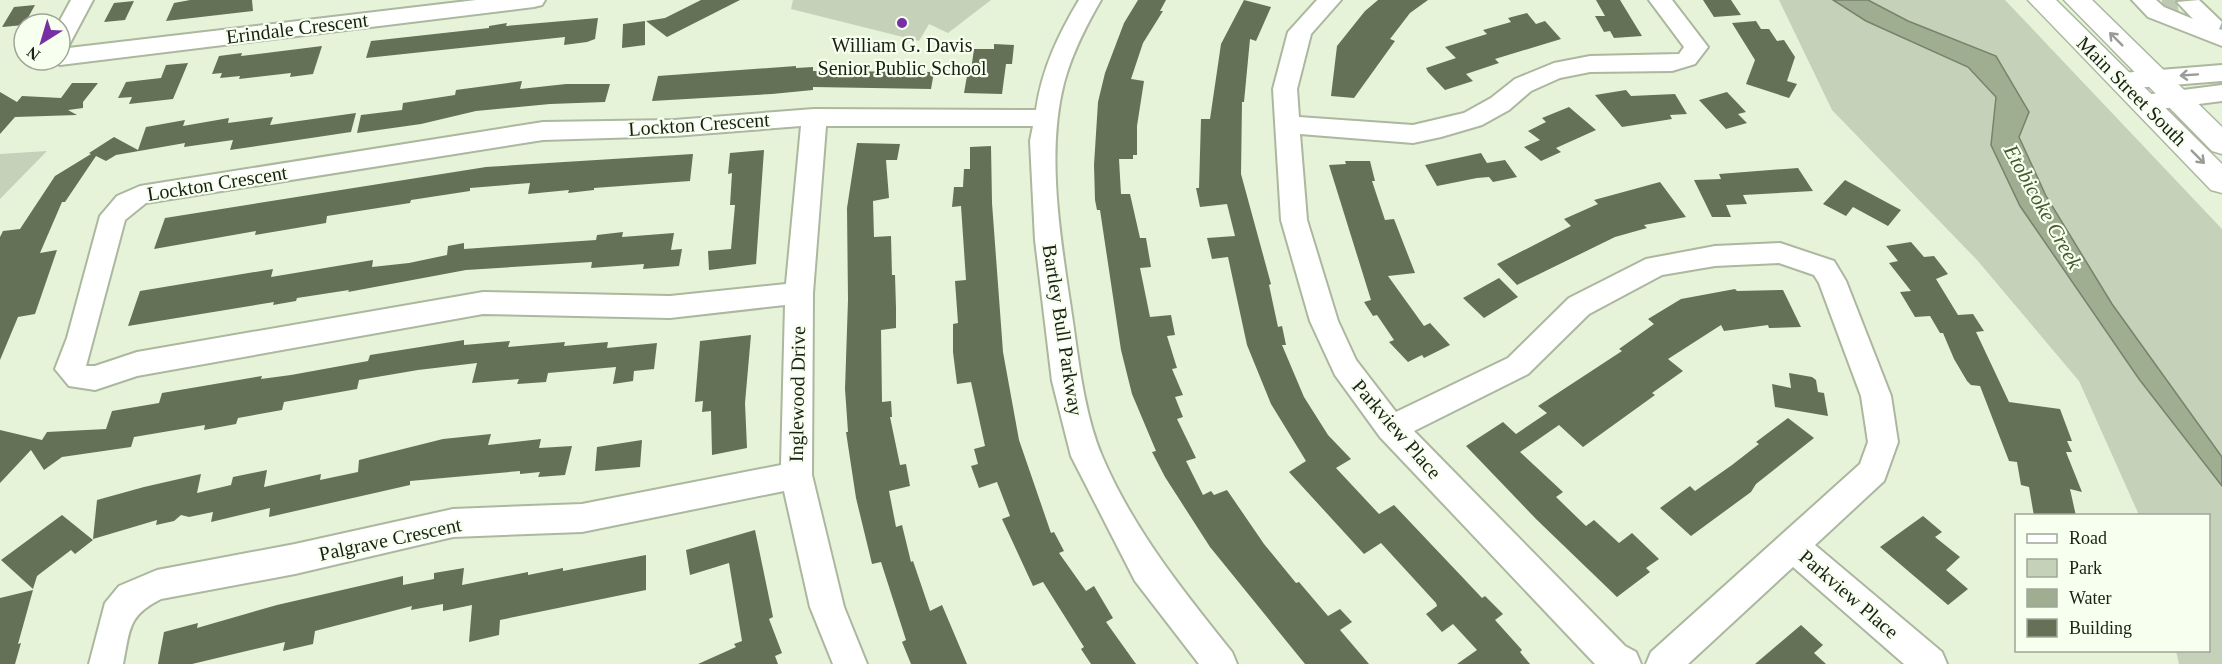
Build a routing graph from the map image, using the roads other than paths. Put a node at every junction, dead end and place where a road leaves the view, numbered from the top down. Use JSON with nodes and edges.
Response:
{"nodes":[{"id":1,"x":82,"y":0,"type":"edge"},
{"id":2,"x":534,"y":0,"type":"edge"},
{"id":3,"x":1090,"y":0,"type":"edge"},
{"id":4,"x":1330,"y":0,"type":"edge"},
{"id":5,"x":1660,"y":0,"type":"edge"},
{"id":6,"x":2041,"y":0,"type":"edge"},
{"id":7,"x":2077,"y":0,"type":"edge"},
{"id":8,"x":2172,"y":9,"type":"tunnel mouth"},
{"id":9,"x":72,"y":19,"type":"edge"},
{"id":10,"x":2219,"y":29,"type":"edge"},
{"id":11,"x":72,"y":56,"type":"edge"},
{"id":12,"x":2222,"y":73,"type":"edge"},
{"id":13,"x":2150,"y":91,"type":"junction"},
{"id":14,"x":2222,"y":93,"type":"edge"},
{"id":15,"x":2177,"y":99,"type":"junction"},
{"id":16,"x":814,"y":117,"type":"junction"},
{"id":17,"x":1045,"y":118,"type":"junction"},
{"id":18,"x":1286,"y":124,"type":"junction"},
{"id":19,"x":2222,"y":144,"type":"edge"},
{"id":20,"x":2222,"y":182,"type":"edge"},
{"id":21,"x":799,"y":293,"type":"junction"},
{"id":22,"x":1391,"y":428,"type":"junction"},
{"id":23,"x":796,"y":475,"type":"junction"},
{"id":24,"x":1791,"y":545,"type":"junction"},
{"id":25,"x":106,"y":664,"type":"edge"},
{"id":26,"x":850,"y":664,"type":"edge"},
{"id":27,"x":1220,"y":664,"type":"edge"},
{"id":28,"x":1624,"y":664,"type":"edge"},
{"id":29,"x":1663,"y":664,"type":"edge"},
{"id":30,"x":1930,"y":664,"type":"edge"}],
"edges":[{"from":1,"to":9,"type":"street"},
{"from":2,"to":11,"type":"street","name":"Erindale Crescent"},
{"from":3,"to":17,"type":"street","name":"Bartley Bull Parkway"},
{"from":4,"to":18,"type":"street","name":"Parkview Place"},
{"from":5,"to":18,"type":"street"},
{"from":6,"to":13,"type":"main road","name":"Main Street South"},
{"from":13,"to":7,"type":"main road","name":"Main Street South","one_way":true},
{"from":8,"to":10,"type":"street"},
{"from":12,"to":13,"type":"street","one_way":true},
{"from":13,"to":15,"type":"main road","name":"Main Street South"},
{"from":13,"to":20,"type":"main road","name":"Main Street South","one_way":true},
{"from":14,"to":15,"type":"street"},
{"from":15,"to":19,"type":"main road","name":"Main Street South"},
{"from":16,"to":17,"type":"street","name":"Lockton Crescent"},
{"from":16,"to":21,"type":"street","name":"Inglewood Drive"},
{"from":16,"to":21,"type":"street","name":"Lockton Crescent"},
{"from":17,"to":27,"type":"street","name":"Bartley Bull Parkway"},
{"from":18,"to":22,"type":"street","name":"Parkview Place"},
{"from":21,"to":23,"type":"street","name":"Inglewood Drive"},
{"from":22,"to":24,"type":"street"},
{"from":22,"to":28,"type":"street","name":"Parkview Place"},
{"from":23,"to":25,"type":"street","name":"Palgrave Crescent"},
{"from":23,"to":26,"type":"street","name":"Inglewood Drive"},
{"from":24,"to":29,"type":"street","name":"Parkview Place"},
{"from":24,"to":30,"type":"street","name":"Parkview Place"}]}
